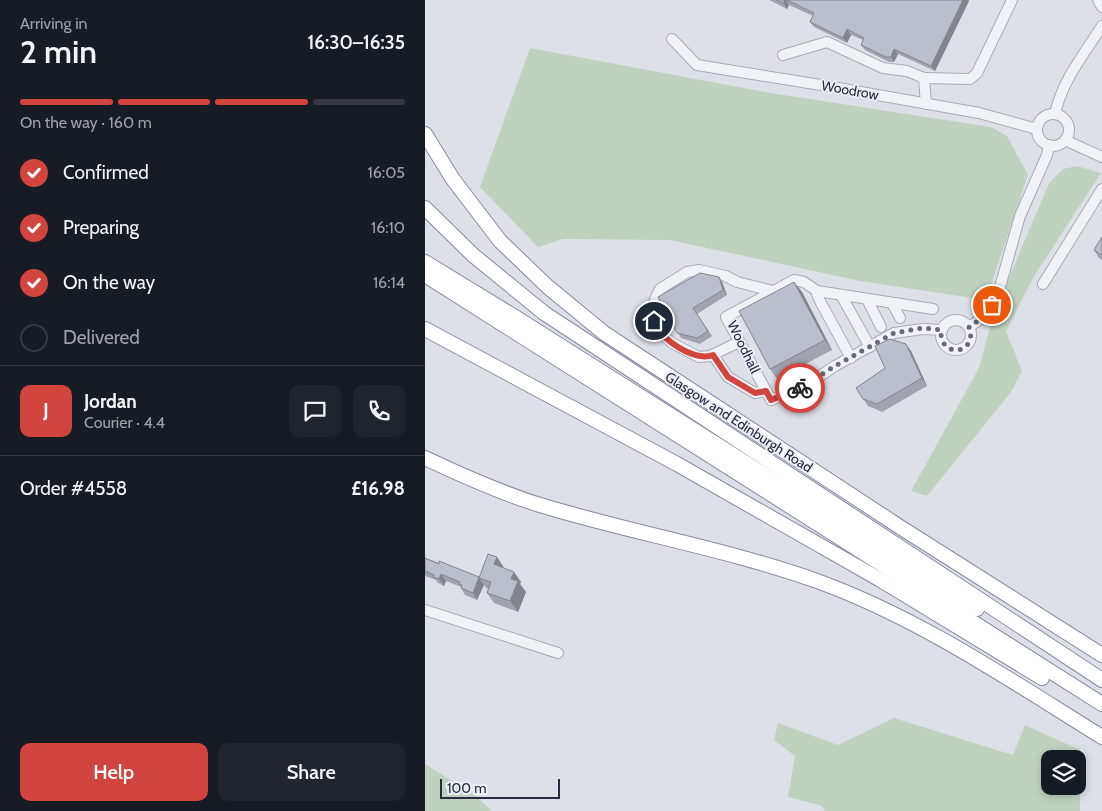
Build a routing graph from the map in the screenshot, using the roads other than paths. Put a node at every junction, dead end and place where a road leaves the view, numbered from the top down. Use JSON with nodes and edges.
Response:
{"nodes":[{"id":1,"x":1012,"y":0,"type":"edge"},
{"id":2,"x":1098,"y":0,"type":"edge"},
{"id":3,"x":1102,"y":7,"type":"edge"},
{"id":4,"x":1102,"y":26,"type":"edge"},
{"id":5,"x":673,"y":39,"type":"dead end"},
{"id":6,"x":783,"y":55,"type":"dead end"},
{"id":7,"x":924,"y":78,"type":"junction"},
{"id":8,"x":926,"y":104,"type":"junction"},
{"id":9,"x":1055,"y":114,"type":"junction"},
{"id":10,"x":1037,"y":129,"type":"junction"},
{"id":11,"x":425,"y":134,"type":"edge"},
{"id":12,"x":1065,"y":140,"type":"junction"},
{"id":13,"x":1049,"y":145,"type":"junction"},
{"id":14,"x":1102,"y":157,"type":"edge"},
{"id":15,"x":1102,"y":189,"type":"edge"},
{"id":16,"x":425,"y":208,"type":"edge"},
{"id":17,"x":425,"y":262,"type":"edge"},
{"id":18,"x":425,"y":275,"type":"edge"},
{"id":19,"x":1043,"y":284,"type":"dead end"},
{"id":20,"x":773,"y":291,"type":"junction"},
{"id":21,"x":817,"y":291,"type":"junction"},
{"id":22,"x":841,"y":295,"type":"junction"},
{"id":23,"x":867,"y":298,"type":"junction"},
{"id":24,"x":892,"y":302,"type":"junction"},
{"id":25,"x":933,"y":309,"type":"dead end"},
{"id":26,"x":900,"y":318,"type":"dead end"},
{"id":27,"x":562,"y":325,"type":"junction"},
{"id":28,"x":881,"y":327,"type":"dead end"},
{"id":29,"x":969,"y":327,"type":"junction"},
{"id":30,"x":425,"y":329,"type":"edge"},
{"id":31,"x":941,"y":330,"type":"junction"},
{"id":32,"x":739,"y":342,"type":"junction"},
{"id":33,"x":869,"y":351,"type":"junction"},
{"id":34,"x":713,"y":355,"type":"junction"},
{"id":35,"x":851,"y":358,"type":"junction"},
{"id":36,"x":826,"y":372,"type":"junction"},
{"id":37,"x":830,"y":384,"type":"dead end"},
{"id":38,"x":775,"y":398,"type":"junction"},
{"id":39,"x":425,"y":458,"type":"edge"},
{"id":40,"x":763,"y":474,"type":"junction"},
{"id":41,"x":425,"y":610,"type":"edge"},
{"id":42,"x":558,"y":653,"type":"dead end"},
{"id":43,"x":1102,"y":655,"type":"edge"},
{"id":44,"x":1102,"y":680,"type":"edge"},
{"id":45,"x":1102,"y":688,"type":"edge"},
{"id":46,"x":1102,"y":704,"type":"edge"},
{"id":47,"x":1102,"y":715,"type":"edge"},
{"id":48,"x":1102,"y":737,"type":"edge"}],
"edges":[{"from":1,"to":7,"type":"street"},
{"from":2,"to":3,"type":"street"},
{"from":4,"to":9,"type":"street"},
{"from":5,"to":8,"type":"street","name":"Woodrow"},
{"from":6,"to":7,"type":"street"},
{"from":7,"to":8,"type":"street"},
{"from":8,"to":10,"type":"street","name":"Woodrow"},
{"from":9,"to":10,"type":"street"},
{"from":9,"to":12,"type":"street"},
{"from":10,"to":13,"type":"street"},
{"from":11,"to":43,"type":"highway","name":"Glasgow and Edinburgh Road"},
{"from":12,"to":13,"type":"street"},
{"from":12,"to":14,"type":"street"},
{"from":13,"to":29,"type":"street"},
{"from":15,"to":19,"type":"street"},
{"from":16,"to":27,"type":"highway"},
{"from":17,"to":40,"type":"highway"},
{"from":18,"to":46,"type":"highway"},
{"from":20,"to":21,"type":"street","name":"Woodhall"},
{"from":20,"to":32,"type":"street","name":"Woodhall"},
{"from":20,"to":34,"type":"street"},
{"from":21,"to":22,"type":"street"},
{"from":21,"to":35,"type":"street"},
{"from":22,"to":23,"type":"street"},
{"from":22,"to":33,"type":"street"},
{"from":23,"to":24,"type":"street"},
{"from":23,"to":28,"type":"street"},
{"from":24,"to":25,"type":"street"},
{"from":24,"to":26,"type":"street"},
{"from":27,"to":40,"type":"highway"},
{"from":27,"to":44,"type":"highway"},
{"from":29,"to":31,"type":"street"},
{"from":29,"to":31,"type":"street"},
{"from":30,"to":47,"type":"highway"},
{"from":31,"to":33,"type":"street"},
{"from":32,"to":34,"type":"street"},
{"from":32,"to":38,"type":"street","name":"Woodhall"},
{"from":33,"to":35,"type":"street"},
{"from":34,"to":38,"type":"street"},
{"from":35,"to":36,"type":"street"},
{"from":36,"to":37,"type":"street"},
{"from":36,"to":38,"type":"street"},
{"from":39,"to":48,"type":"highway"},
{"from":40,"to":45,"type":"highway"},
{"from":41,"to":42,"type":"street"}]}
